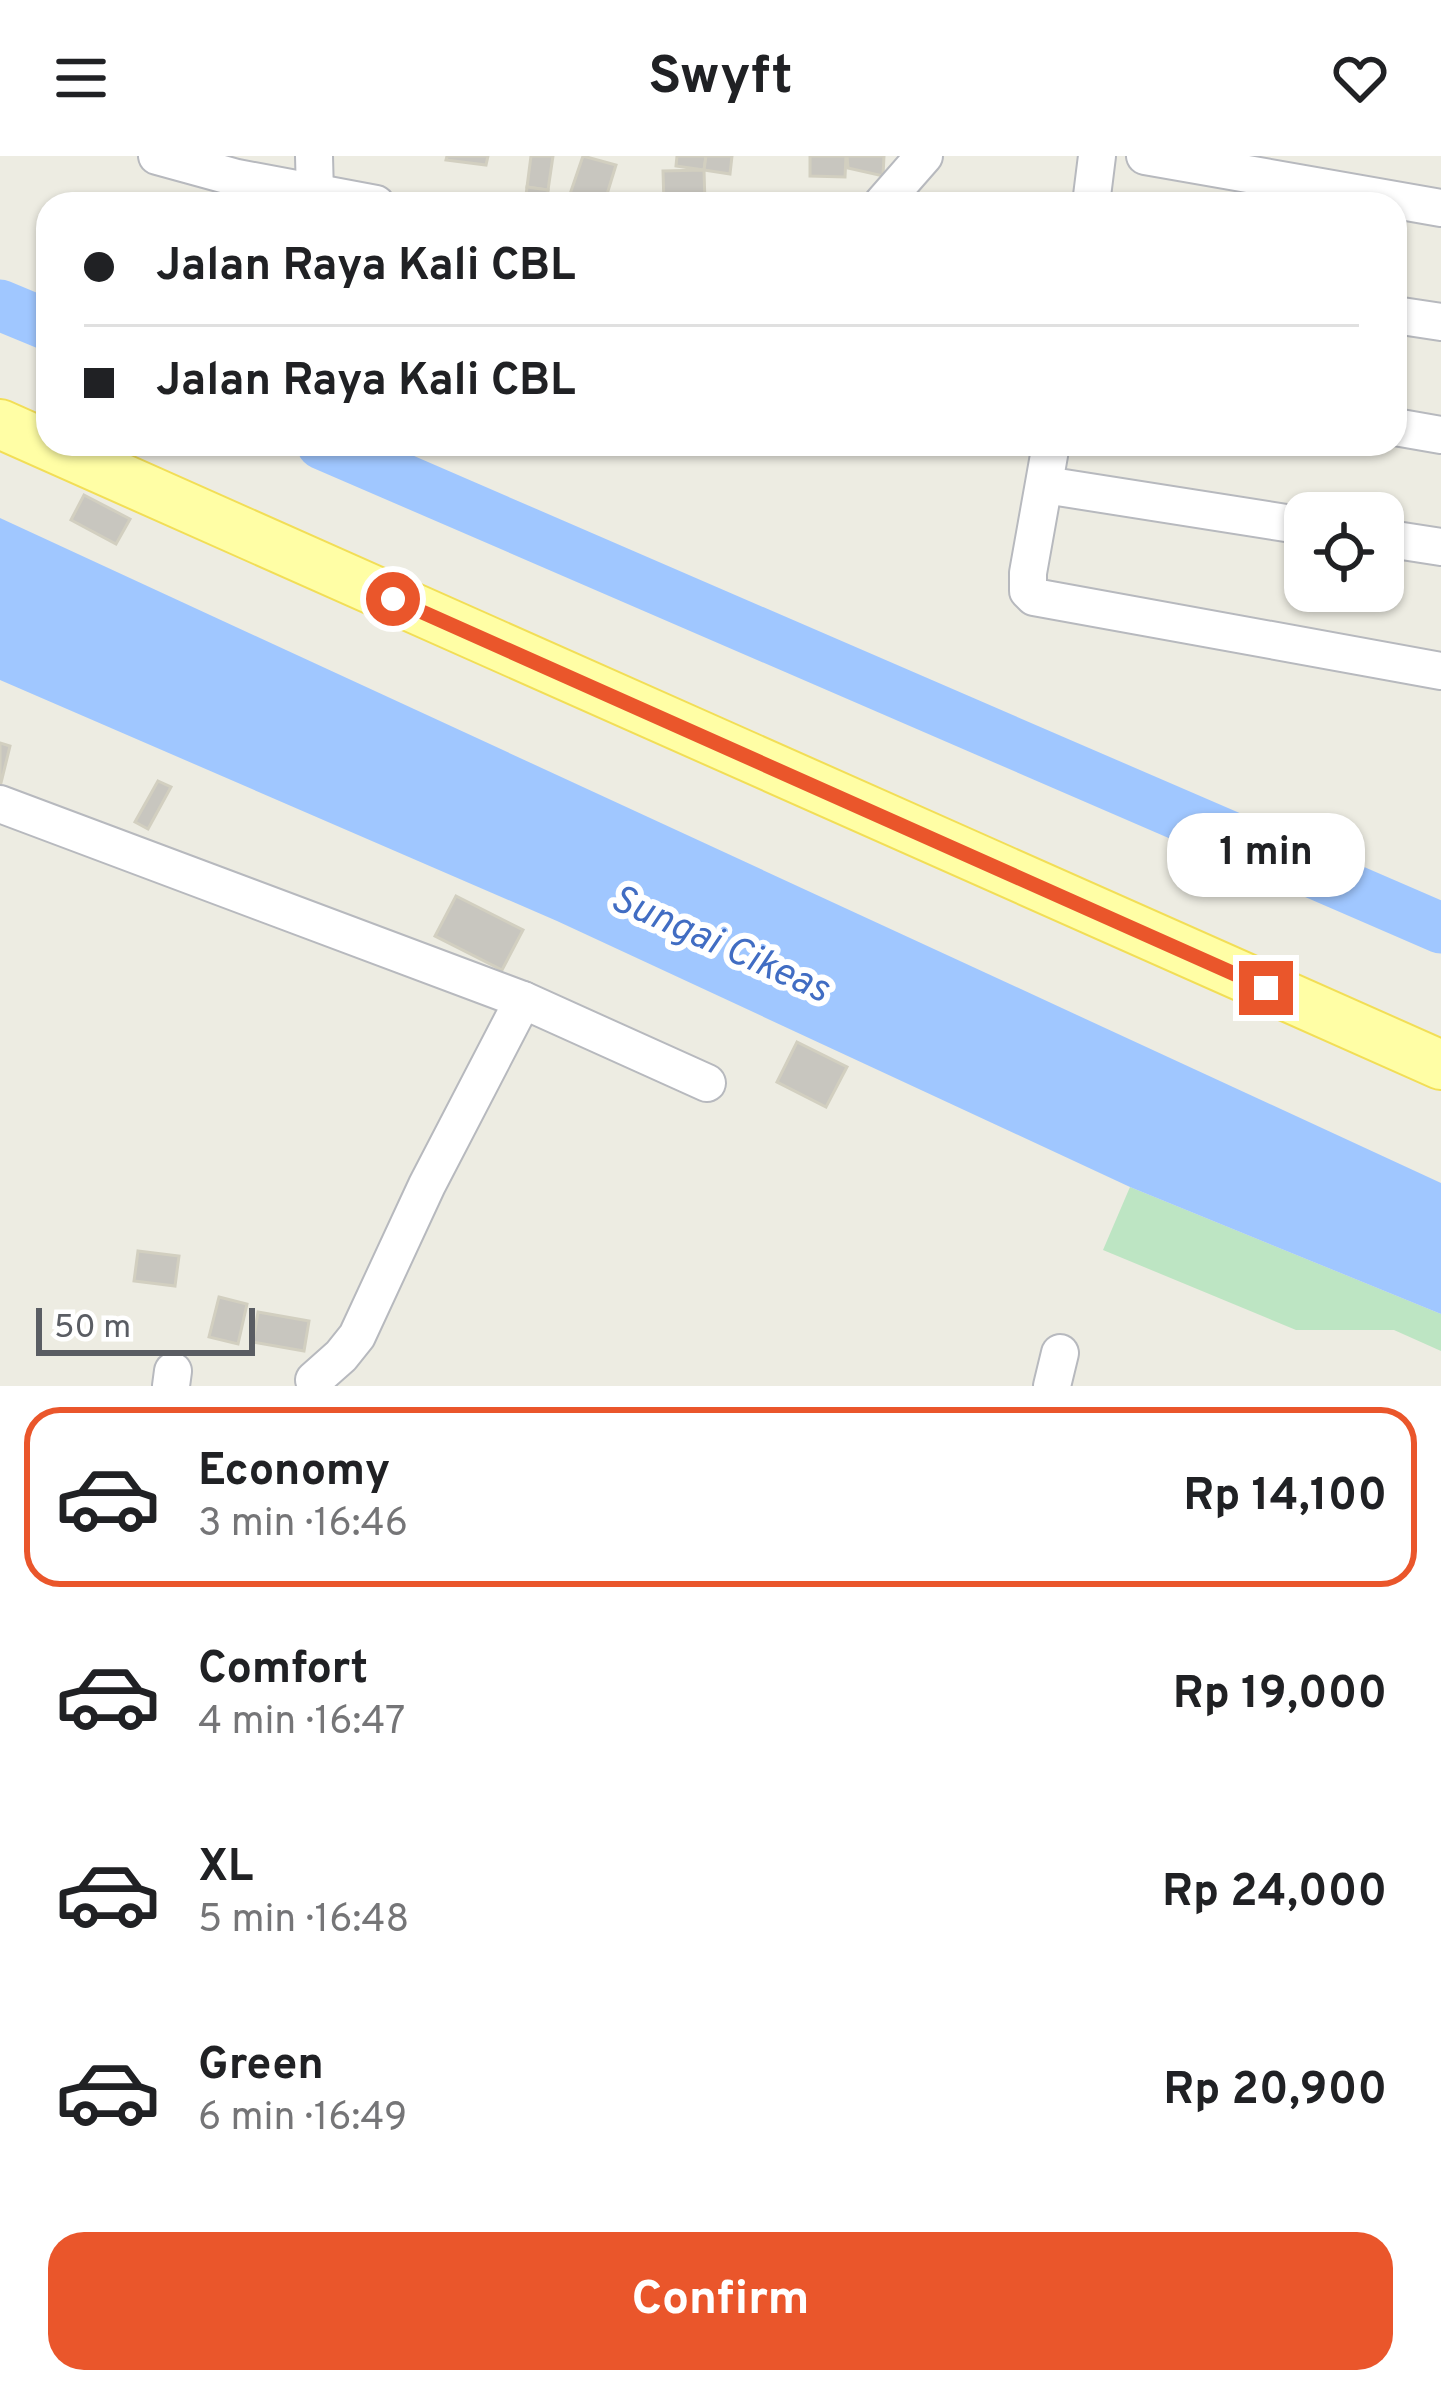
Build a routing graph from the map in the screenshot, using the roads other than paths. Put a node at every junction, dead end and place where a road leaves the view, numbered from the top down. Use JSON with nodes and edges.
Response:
{"nodes":[{"id":1,"x":157,"y":156,"type":"edge"},
{"id":2,"x":314,"y":156,"type":"edge"},
{"id":3,"x":924,"y":156,"type":"edge"},
{"id":4,"x":1097,"y":156,"type":"edge"},
{"id":5,"x":1145,"y":156,"type":"edge"},
{"id":6,"x":238,"y":167,"type":"edge"},
{"id":7,"x":309,"y":192,"type":"edge"},
{"id":8,"x":315,"y":192,"type":"edge"},
{"id":9,"x":892,"y":192,"type":"edge"},
{"id":10,"x":1092,"y":192,"type":"edge"},
{"id":11,"x":1350,"y":192,"type":"edge"},
{"id":12,"x":1407,"y":202,"type":"edge"},
{"id":13,"x":1441,"y":208,"type":"edge"},
{"id":14,"x":1407,"y":317,"type":"edge"},
{"id":15,"x":1441,"y":322,"type":"edge"},
{"id":16,"x":0,"y":424,"type":"edge"},
{"id":17,"x":1407,"y":429,"type":"edge"},
{"id":18,"x":1441,"y":435,"type":"edge"},
{"id":19,"x":36,"y":440,"type":"edge"},
{"id":20,"x":72,"y":456,"type":"edge"},
{"id":21,"x":1050,"y":456,"type":"edge"},
{"id":22,"x":1045,"y":485,"type":"junction"},
{"id":23,"x":1284,"y":523,"type":"edge"},
{"id":24,"x":1404,"y":541,"type":"edge"},
{"id":25,"x":1441,"y":547,"type":"edge"},
{"id":26,"x":1441,"y":671,"type":"edge"},
{"id":27,"x":0,"y":804,"type":"edge"},
{"id":28,"x":523,"y":1000,"type":"junction"},
{"id":29,"x":1441,"y":1065,"type":"edge"},
{"id":30,"x":706,"y":1083,"type":"dead end"},
{"id":31,"x":314,"y":1380,"type":"dead end"}],
"edges":[{"from":1,"to":6,"type":"street"},
{"from":2,"to":8,"type":"street"},
{"from":3,"to":9,"type":"street"},
{"from":4,"to":10,"type":"street"},
{"from":5,"to":11,"type":"street"},
{"from":6,"to":7,"type":"street"},
{"from":12,"to":13,"type":"street"},
{"from":14,"to":15,"type":"street"},
{"from":16,"to":19,"type":"main road"},
{"from":17,"to":18,"type":"street"},
{"from":20,"to":29,"type":"main road"},
{"from":21,"to":22,"type":"street"},
{"from":22,"to":23,"type":"street"},
{"from":22,"to":26,"type":"street"},
{"from":24,"to":25,"type":"street"},
{"from":27,"to":28,"type":"street"},
{"from":28,"to":30,"type":"street"},
{"from":28,"to":31,"type":"street"}]}
